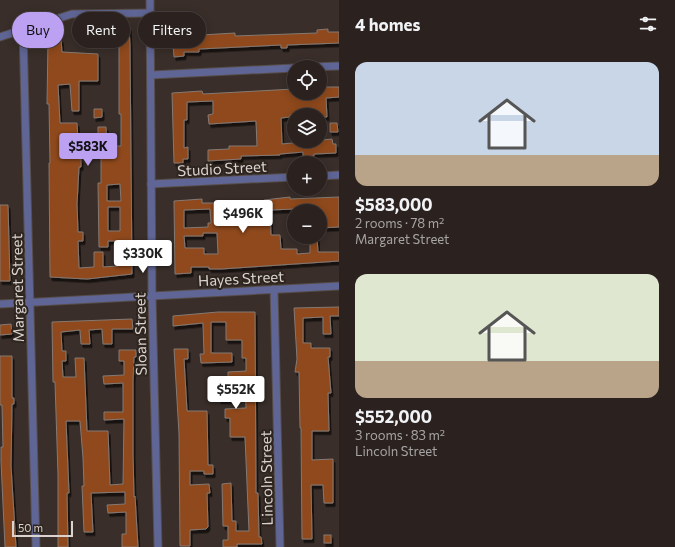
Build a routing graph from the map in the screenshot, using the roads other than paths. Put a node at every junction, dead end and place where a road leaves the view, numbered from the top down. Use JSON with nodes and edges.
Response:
{"nodes":[{"id":1,"x":150,"y":0,"type":"edge"},
{"id":2,"x":150,"y":12,"type":"edge"},
{"id":3,"x":138,"y":13,"type":"edge"},
{"id":4,"x":64,"y":16,"type":"edge"},
{"id":5,"x":12,"y":33,"type":"edge"},
{"id":6,"x":0,"y":37,"type":"edge"},
{"id":7,"x":23,"y":48,"type":"edge"},
{"id":8,"x":151,"y":48,"type":"edge"},
{"id":9,"x":327,"y":66,"type":"edge"},
{"id":10,"x":339,"y":66,"type":"edge"},
{"id":11,"x":287,"y":68,"type":"edge"},
{"id":12,"x":151,"y":74,"type":"junction"},
{"id":13,"x":339,"y":175,"type":"edge"},
{"id":14,"x":327,"y":176,"type":"edge"},
{"id":15,"x":287,"y":178,"type":"edge"},
{"id":16,"x":151,"y":184,"type":"junction"},
{"id":17,"x":339,"y":286,"type":"edge"},
{"id":18,"x":274,"y":289,"type":"junction"},
{"id":19,"x":152,"y":295,"type":"junction"},
{"id":20,"x":30,"y":302,"type":"junction"},
{"id":21,"x":0,"y":304,"type":"edge"},
{"id":22,"x":36,"y":547,"type":"edge"},
{"id":23,"x":158,"y":547,"type":"edge"},
{"id":24,"x":280,"y":547,"type":"edge"}],
"edges":[{"from":1,"to":2,"type":"street","name":"Sloan Street"},
{"from":3,"to":4,"type":"street"},
{"from":5,"to":6,"type":"street"},
{"from":7,"to":20,"type":"street","name":"Margaret Street"},
{"from":8,"to":12,"type":"street","name":"Sloan Street"},
{"from":9,"to":10,"type":"street"},
{"from":11,"to":12,"type":"street"},
{"from":12,"to":16,"type":"street","name":"Sloan Street"},
{"from":13,"to":14,"type":"street"},
{"from":15,"to":16,"type":"street","name":"Studio Street"},
{"from":16,"to":19,"type":"street","name":"Sloan Street"},
{"from":17,"to":18,"type":"street","name":"Hayes Street"},
{"from":18,"to":19,"type":"street","name":"Hayes Street"},
{"from":18,"to":24,"type":"street","name":"Lincoln Street"},
{"from":19,"to":20,"type":"street","name":"Hayes Street"},
{"from":19,"to":23,"type":"street","name":"Sloan Street"},
{"from":20,"to":21,"type":"street","name":"Hayes Street"},
{"from":20,"to":22,"type":"street","name":"Margaret Street"}]}
